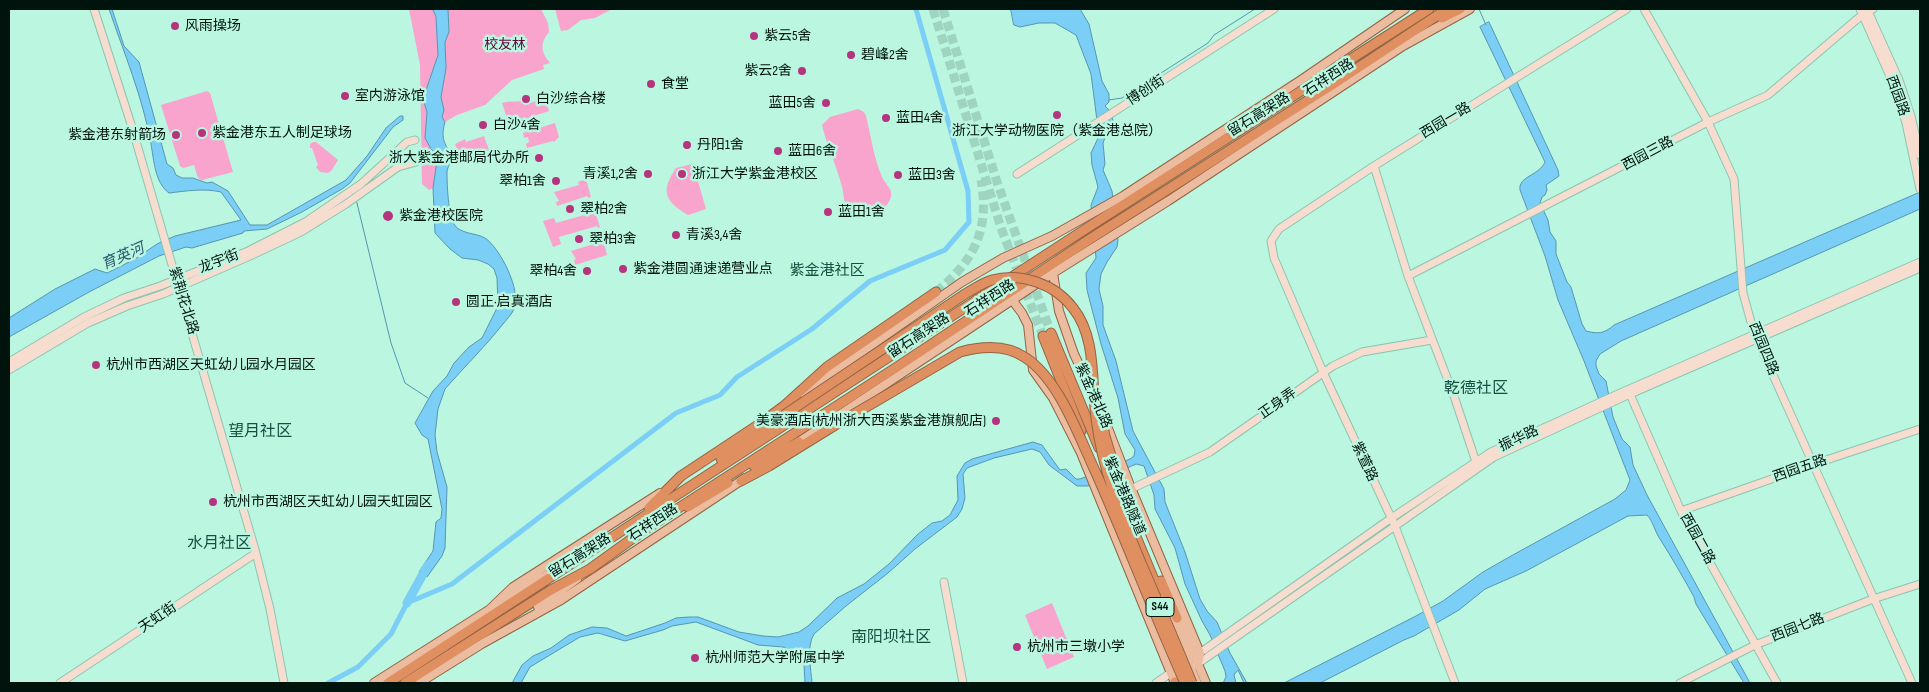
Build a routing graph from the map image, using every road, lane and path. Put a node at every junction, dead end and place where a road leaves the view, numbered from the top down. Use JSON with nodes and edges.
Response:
{"nodes":[{"id":1,"x":94,"y":9,"type":"edge"},
{"id":2,"x":1274,"y":9,"type":"edge"},
{"id":3,"x":1405,"y":9,"type":"edge"},
{"id":4,"x":1421,"y":9,"type":"edge"},
{"id":5,"x":1429,"y":9,"type":"edge"},
{"id":6,"x":1448,"y":9,"type":"edge"},
{"id":7,"x":1460,"y":9,"type":"edge"},
{"id":8,"x":1470,"y":9,"type":"edge"},
{"id":9,"x":1627,"y":9,"type":"edge"},
{"id":10,"x":1644,"y":9,"type":"edge"},
{"id":11,"x":1866,"y":11,"type":"edge"},
{"id":12,"x":1410,"y":21,"type":"junction"},
{"id":13,"x":1412,"y":32,"type":"junction"},
{"id":14,"x":1708,"y":122,"type":"junction"},
{"id":15,"x":416,"y":140,"type":"dead end"},
{"id":16,"x":1920,"y":155,"type":"edge"},
{"id":17,"x":416,"y":162,"type":"dead end"},
{"id":18,"x":1374,"y":166,"type":"junction"},
{"id":19,"x":1017,"y":174,"type":"dead end"},
{"id":20,"x":1920,"y":189,"type":"edge"},
{"id":21,"x":344,"y":202,"type":"junction"},
{"id":22,"x":1118,"y":203,"type":"junction"},
{"id":23,"x":1271,"y":241,"type":"joint"},
{"id":24,"x":1091,"y":244,"type":"junction"},
{"id":25,"x":1920,"y":262,"type":"edge"},
{"id":26,"x":1920,"y":268,"type":"edge"},
{"id":27,"x":1053,"y":273,"type":"junction"},
{"id":28,"x":1408,"y":276,"type":"junction"},
{"id":29,"x":177,"y":278,"type":"junction"},
{"id":30,"x":179,"y":286,"type":"junction"},
{"id":31,"x":936,"y":292,"type":"tunnel mouth"},
{"id":32,"x":1013,"y":301,"type":"junction"},
{"id":33,"x":1756,"y":336,"type":"junction"},
{"id":34,"x":1432,"y":340,"type":"junction"},
{"id":35,"x":9,"y":362,"type":"edge"},
{"id":36,"x":1092,"y":364,"type":"junction"},
{"id":37,"x":9,"y":370,"type":"edge"},
{"id":38,"x":1323,"y":372,"type":"junction"},
{"id":39,"x":1629,"y":392,"type":"junction"},
{"id":40,"x":784,"y":410,"type":"junction"},
{"id":41,"x":1920,"y":429,"type":"edge"},
{"id":42,"x":799,"y":442,"type":"junction"},
{"id":43,"x":1814,"y":464,"type":"junction"},
{"id":44,"x":1478,"y":466,"type":"junction"},
{"id":45,"x":681,"y":476,"type":"junction"},
{"id":46,"x":741,"y":481,"type":"junction"},
{"id":47,"x":1131,"y":489,"type":"junction"},
{"id":48,"x":676,"y":495,"type":"junction"},
{"id":49,"x":1681,"y":512,"type":"junction"},
{"id":50,"x":1390,"y":519,"type":"junction"},
{"id":51,"x":635,"y":523,"type":"junction"},
{"id":52,"x":1395,"y":526,"type":"junction"},
{"id":53,"x":1125,"y":531,"type":"junction"},
{"id":54,"x":640,"y":533,"type":"junction"},
{"id":55,"x":256,"y":553,"type":"junction"},
{"id":56,"x":574,"y":561,"type":"junction"},
{"id":57,"x":590,"y":569,"type":"junction"},
{"id":58,"x":944,"y":582,"type":"dead end"},
{"id":59,"x":1920,"y":584,"type":"edge"},
{"id":60,"x":1159,"y":592,"type":"joint"},
{"id":61,"x":1150,"y":596,"type":"junction"},
{"id":62,"x":1873,"y":599,"type":"junction"},
{"id":63,"x":489,"y":610,"type":"junction"},
{"id":64,"x":1176,"y":618,"type":"joint"},
{"id":65,"x":1150,"y":623,"type":"junction"},
{"id":66,"x":1226,"y":639,"type":"junction"},
{"id":67,"x":1755,"y":645,"type":"junction"},
{"id":68,"x":476,"y":647,"type":"junction"},
{"id":69,"x":1194,"y":661,"type":"junction"},
{"id":70,"x":1179,"y":667,"type":"junction"},
{"id":71,"x":1184,"y":679,"type":"edge"},
{"id":72,"x":1174,"y":681,"type":"edge"},
{"id":73,"x":60,"y":683,"type":"edge"},
{"id":74,"x":284,"y":683,"type":"edge"},
{"id":75,"x":374,"y":683,"type":"edge"},
{"id":76,"x":388,"y":683,"type":"edge"},
{"id":77,"x":405,"y":683,"type":"edge"},
{"id":78,"x":419,"y":683,"type":"edge"},
{"id":79,"x":963,"y":683,"type":"edge"},
{"id":80,"x":1156,"y":683,"type":"edge"},
{"id":81,"x":1192,"y":683,"type":"edge"},
{"id":82,"x":1197,"y":683,"type":"edge"},
{"id":83,"x":1206,"y":683,"type":"edge"},
{"id":84,"x":1455,"y":683,"type":"edge"},
{"id":85,"x":1680,"y":683,"type":"edge"},
{"id":86,"x":1777,"y":683,"type":"edge"},
{"id":87,"x":1912,"y":683,"type":"edge"}],
"edges":[{"from":1,"to":29,"type":"street","name":"紫荆花北路"},
{"from":2,"to":19,"type":"street","name":"博创街"},
{"from":3,"to":22,"type":"main road","name":"石祥西路"},
{"from":4,"to":12,"type":"highway"},
{"from":5,"to":12,"type":"highway","name":"留石高架路"},
{"from":6,"to":13,"type":"highway","name":"留石高架路"},
{"from":7,"to":13,"type":"highway"},
{"from":8,"to":24,"type":"main road","name":"石祥西路"},
{"from":9,"to":18,"type":"street","name":"西园一路"},
{"from":10,"to":14,"type":"street","name":"西园四路"},
{"from":11,"to":14,"type":"street","name":"西园三路"},
{"from":11,"to":16,"type":"street","name":"西园路"},
{"from":11,"to":20,"type":"street","name":"西园路"},
{"from":12,"to":22,"type":"highway","name":"留石高架路"},
{"from":13,"to":24,"type":"highway","name":"留石高架路"},
{"from":14,"to":28,"type":"street","name":"西园三路"},
{"from":14,"to":33,"type":"street","name":"西园四路"},
{"from":15,"to":21,"type":"street","name":"龙宇街"},
{"from":17,"to":21,"type":"street","name":"龙宇街"},
{"from":18,"to":23,"type":"street","name":"西园一路"},
{"from":18,"to":28,"type":"street"},
{"from":21,"to":29,"type":"street","name":"龙宇街"},
{"from":21,"to":30,"type":"street","name":"龙宇街"},
{"from":22,"to":40,"type":"main road","name":"石祥西路"},
{"from":22,"to":48,"type":"highway","name":"留石高架路"},
{"from":23,"to":38,"type":"street","name":"紫萱路"},
{"from":24,"to":27,"type":"main road","name":"石祥西路"},
{"from":24,"to":54,"type":"highway","name":"留石高架路"},
{"from":25,"to":33,"type":"street","name":"振华路"},
{"from":26,"to":33,"type":"street","name":"振华路"},
{"from":27,"to":32,"type":"main road","name":"石祥西路"},
{"from":27,"to":47,"type":"main road","name":"紫金港北路"},
{"from":28,"to":34,"type":"street"},
{"from":29,"to":30,"type":"street","name":"紫荆花北路"},
{"from":29,"to":35,"type":"street","name":"龙宇街"},
{"from":30,"to":37,"type":"street","name":"龙宇街"},
{"from":30,"to":55,"type":"street","name":"紫荆花北路"},
{"from":31,"to":40,"type":"highway"},
{"from":32,"to":42,"type":"main road","name":"石祥西路"},
{"from":32,"to":65,"type":"main road"},
{"from":33,"to":39,"type":"street","name":"振华路"},
{"from":33,"to":43,"type":"street","name":"西园四路"},
{"from":34,"to":38,"type":"street","name":"正身弄"},
{"from":34,"to":44,"type":"street"},
{"from":36,"to":40,"type":"highway","bridge":true},
{"from":36,"to":53,"type":"highway","bridge":true},
{"from":36,"to":64,"type":"highway","bridge":true},
{"from":38,"to":47,"type":"street","name":"正身弄"},
{"from":38,"to":50,"type":"street","name":"紫萱路"},
{"from":39,"to":44,"type":"street","name":"振华路"},
{"from":39,"to":49,"type":"street","name":"西园二路"},
{"from":40,"to":45,"type":"highway","name":"石祥西路"},
{"from":40,"to":48,"type":"highway"},
{"from":41,"to":43,"type":"street","name":"西园五路"},
{"from":42,"to":46,"type":"main road","name":"石祥西路"},
{"from":42,"to":54,"type":"highway"},
{"from":43,"to":49,"type":"street","name":"西园五路"},
{"from":43,"to":62,"type":"street","name":"西园四路"},
{"from":44,"to":50,"type":"street","name":"振华路"},
{"from":44,"to":52,"type":"street","name":"振华路"},
{"from":45,"to":51,"type":"highway"},
{"from":45,"to":63,"type":"main road","name":"石祥西路"},
{"from":46,"to":53,"type":"highway","bridge":true},
{"from":46,"to":68,"type":"main road","name":"石祥西路"},
{"from":47,"to":69,"type":"main road","name":"紫金港北路"},
{"from":48,"to":51,"type":"highway","name":"留石高架路"},
{"from":49,"to":67,"type":"street","name":"西园二路"},
{"from":50,"to":52,"type":"street","name":"紫萱路"},
{"from":50,"to":66,"type":"street","name":"振华路"},
{"from":51,"to":56,"type":"highway","name":"留石高架路"},
{"from":52,"to":66,"type":"street","name":"振华路"},
{"from":52,"to":84,"type":"street","name":"紫萱路"},
{"from":53,"to":71,"type":"highway","number":"S44","bridge":true},
{"from":53,"to":81,"type":"highway","number":"S44","bridge":true},
{"from":54,"to":57,"type":"highway","name":"留石高架路"},
{"from":55,"to":73,"type":"street","name":"天虹街"},
{"from":55,"to":74,"type":"street","name":"紫荆花北路"},
{"from":56,"to":63,"type":"main road","name":"石祥西路"},
{"from":56,"to":76,"type":"highway","name":"留石高架路"},
{"from":57,"to":68,"type":"main road","name":"石祥西路"},
{"from":57,"to":77,"type":"highway","name":"留石高架路"},
{"from":58,"to":79,"type":"street"},
{"from":59,"to":62,"type":"street","name":"西园七路"},
{"from":60,"to":61,"type":"highway","name":"紫金港路隧道"},
{"from":60,"to":69,"type":"main road","name":"紫金港北路"},
{"from":61,"to":65,"type":"main road"},
{"from":61,"to":70,"type":"main road","name":"紫金港路隧道"},
{"from":62,"to":67,"type":"street","name":"西园七路"},
{"from":62,"to":87,"type":"street","name":"西园四路"},
{"from":63,"to":75,"type":"main road","name":"石祥西路"},
{"from":64,"to":69,"type":"main road"},
{"from":65,"to":72,"type":"main road"},
{"from":66,"to":69,"type":"street","name":"振华路"},
{"from":66,"to":69,"type":"street","name":"振华路"},
{"from":67,"to":85,"type":"street","name":"西园七路"},
{"from":67,"to":86,"type":"street","name":"西园二路"},
{"from":68,"to":78,"type":"main road","name":"石祥西路"},
{"from":69,"to":70,"type":"street","name":"振华路"},
{"from":69,"to":71,"type":"street","name":"振华路"},
{"from":69,"to":82,"type":"main road","name":"紫金港北路"},
{"from":69,"to":83,"type":"main road","name":"紫金港北路"},
{"from":70,"to":71,"type":"main road"},
{"from":70,"to":72,"type":"street","name":"振华路"},
{"from":71,"to":72,"type":"street","name":"振华路"},
{"from":72,"to":80,"type":"street","name":"振华路"}]}
